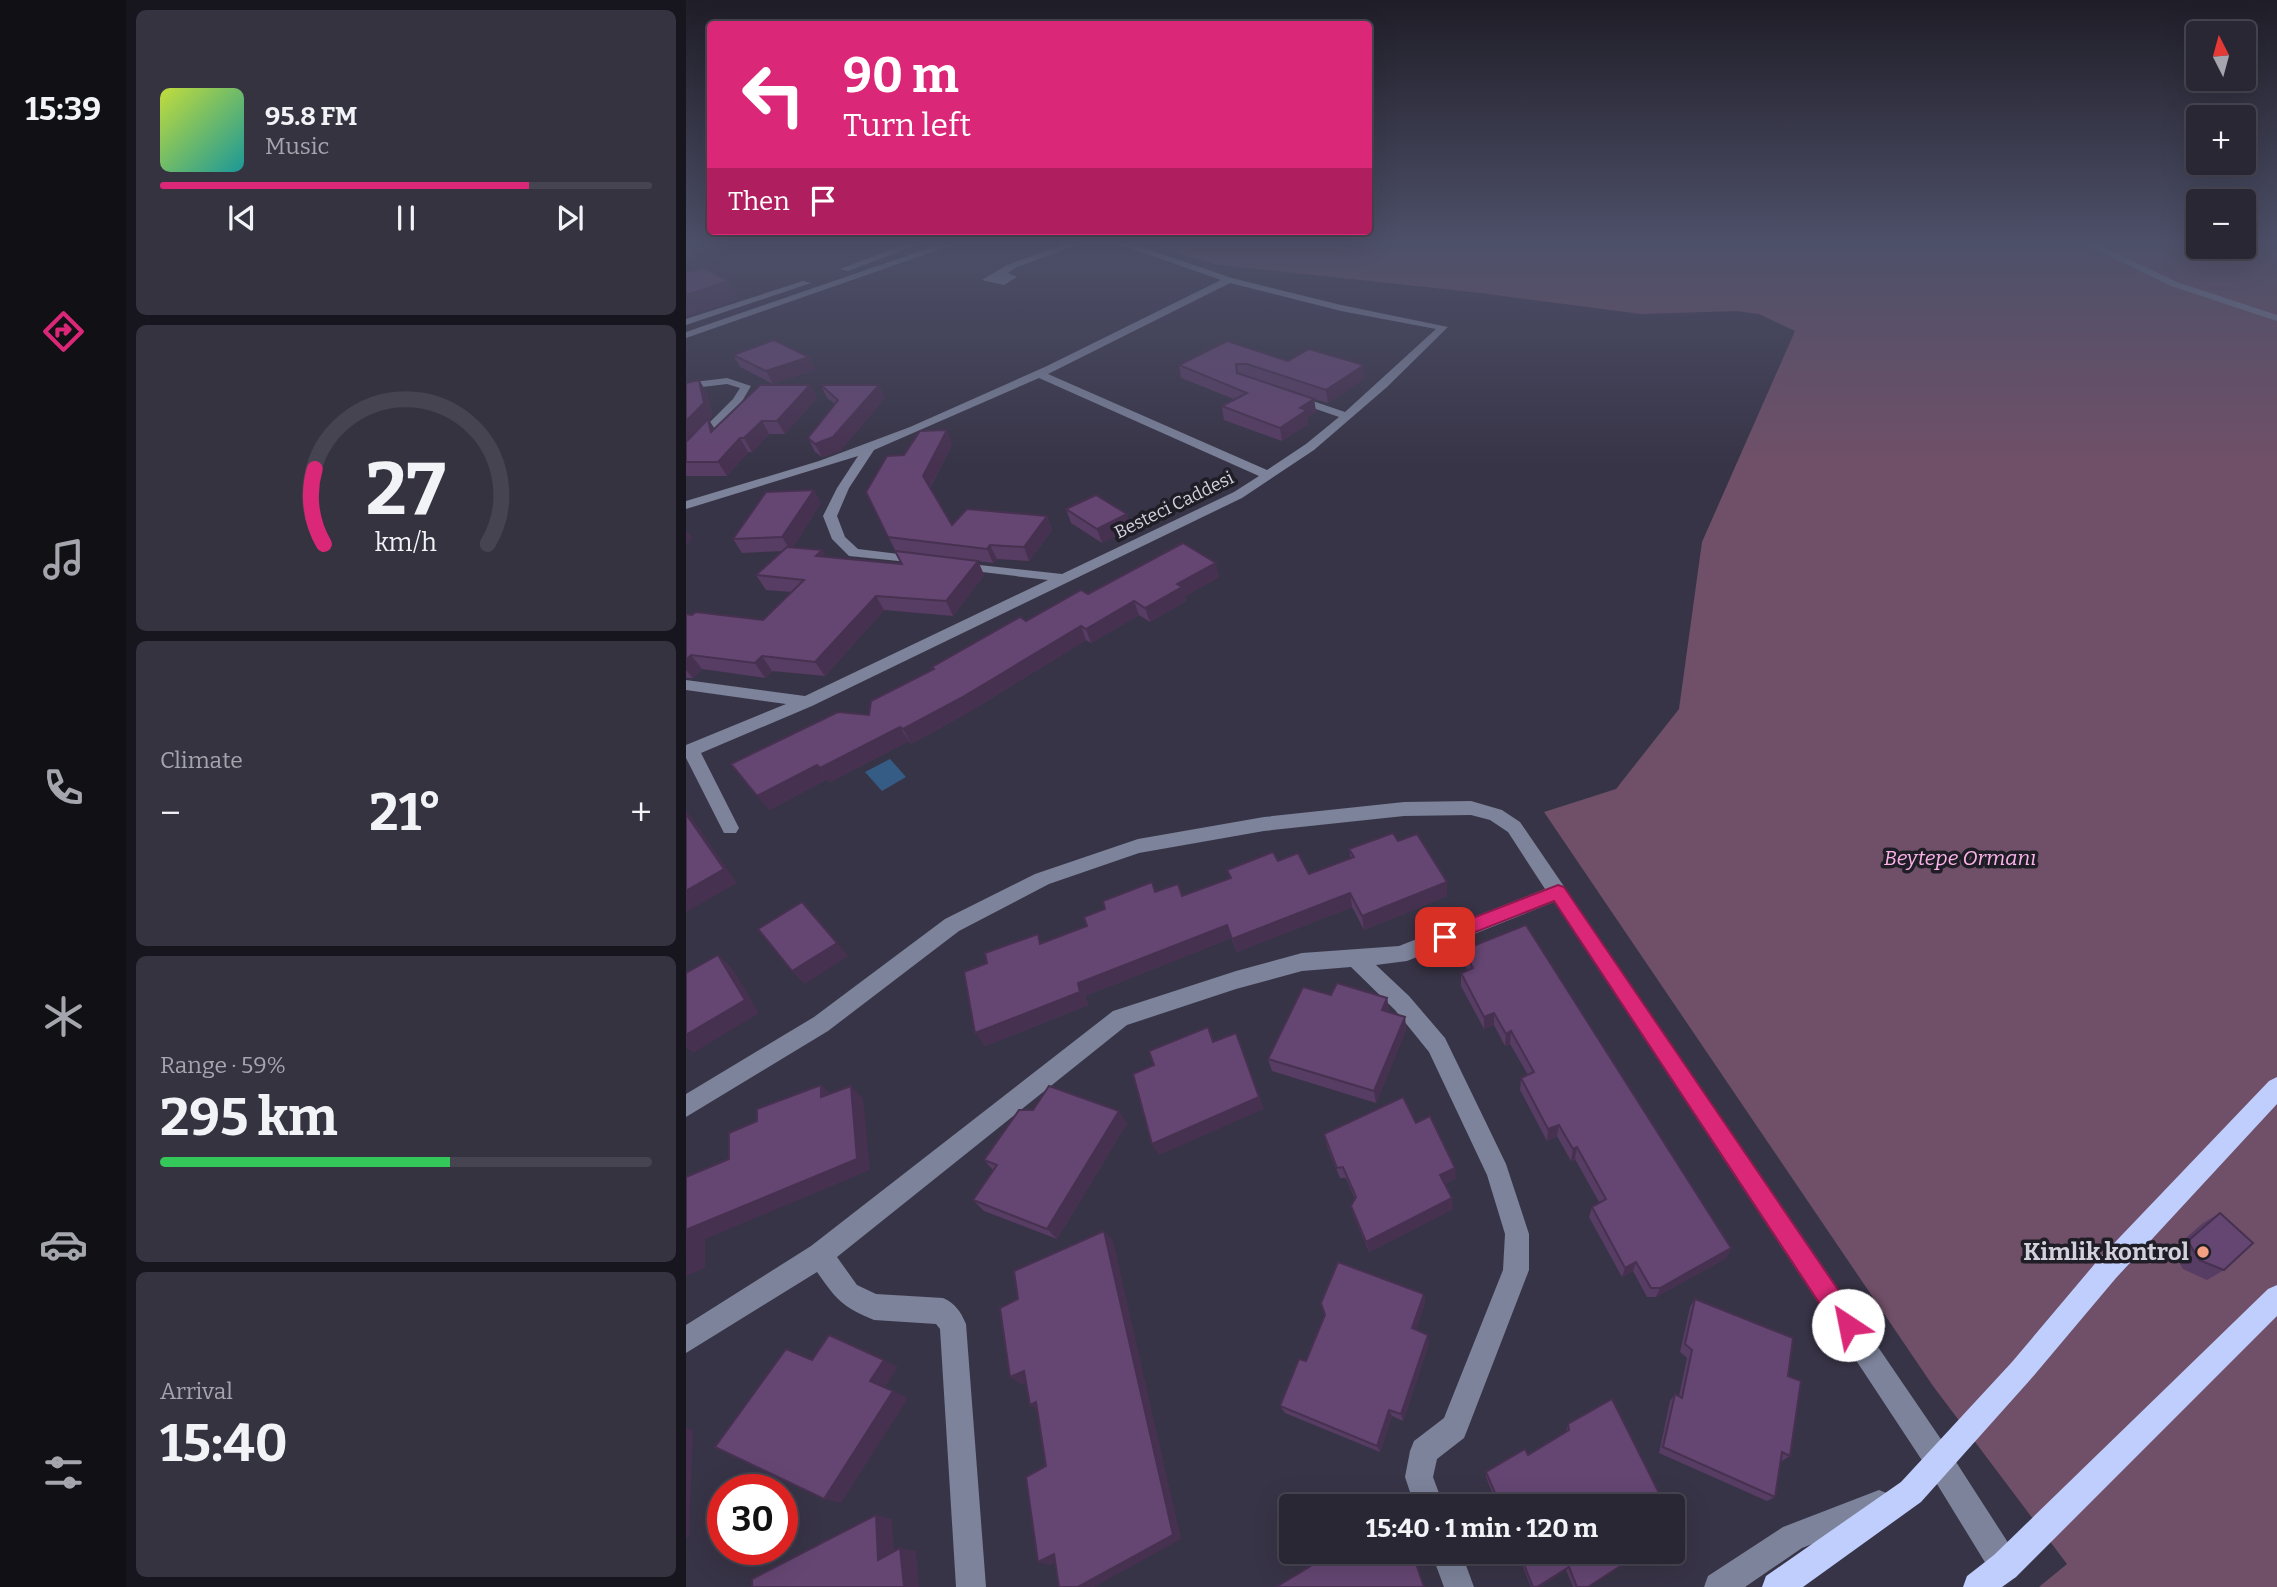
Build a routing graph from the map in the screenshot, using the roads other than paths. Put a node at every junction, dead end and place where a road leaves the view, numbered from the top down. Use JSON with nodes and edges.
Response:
{"nodes":[{"id":1,"x":735,"y":318,"type":"edge"},
{"id":2,"x":1150,"y":318,"type":"edge"},
{"id":3,"x":1392,"y":318,"type":"edge"},
{"id":4,"x":686,"y":335,"type":"edge"},
{"id":5,"x":1037,"y":373,"type":"junction"},
{"id":6,"x":686,"y":386,"type":"edge"},
{"id":7,"x":1283,"y":394,"type":"edge"},
{"id":8,"x":1347,"y":416,"type":"junction"},
{"id":9,"x":869,"y":448,"type":"junction"},
{"id":10,"x":686,"y":453,"type":"edge"},
{"id":11,"x":1268,"y":475,"type":"junction"},
{"id":12,"x":686,"y":505,"type":"edge"},
{"id":13,"x":1064,"y":578,"type":"junction"},
{"id":14,"x":686,"y":685,"type":"edge"},
{"id":15,"x":806,"y":702,"type":"junction"},
{"id":16,"x":689,"y":751,"type":"edge"},
{"id":17,"x":730,"y":828,"type":"dead end"},
{"id":18,"x":1558,"y":892,"type":"junction"},
{"id":19,"x":1354,"y":957,"type":"junction"},
{"id":20,"x":2277,"y":1088,"type":"edge"},
{"id":21,"x":686,"y":1107,"type":"edge"},
{"id":22,"x":820,"y":1255,"type":"junction"},
{"id":23,"x":2277,"y":1298,"type":"edge"},
{"id":24,"x":686,"y":1340,"type":"edge"},
{"id":25,"x":1939,"y":1461,"type":"junction"},
{"id":26,"x":1911,"y":1492,"type":"junction"},
{"id":27,"x":1425,"y":1494,"type":"edge"},
{"id":28,"x":1450,"y":1564,"type":"edge"},
{"id":29,"x":2005,"y":1566,"type":"junction"},
{"id":30,"x":971,"y":1587,"type":"edge"},
{"id":31,"x":1459,"y":1587,"type":"edge"},
{"id":32,"x":1719,"y":1587,"type":"edge"},
{"id":33,"x":1777,"y":1587,"type":"edge"},
{"id":34,"x":1978,"y":1587,"type":"edge"}],
"edges":[{"from":1,"to":4,"type":"street"},
{"from":2,"to":5,"type":"street"},
{"from":3,"to":8,"type":"street","name":"Besteci Caddesi"},
{"from":5,"to":9,"type":"street"},
{"from":5,"to":11,"type":"street"},
{"from":6,"to":10,"type":"street"},
{"from":7,"to":8,"type":"street"},
{"from":8,"to":11,"type":"street","name":"Besteci Caddesi"},
{"from":9,"to":12,"type":"street"},
{"from":9,"to":13,"type":"street"},
{"from":11,"to":13,"type":"street","name":"Besteci Caddesi"},
{"from":13,"to":15,"type":"street","name":"Besteci Caddesi"},
{"from":14,"to":15,"type":"street"},
{"from":15,"to":16,"type":"street","name":"Besteci Caddesi"},
{"from":16,"to":17,"type":"street"},
{"from":18,"to":19,"type":"street"},
{"from":18,"to":21,"type":"street"},
{"from":18,"to":25,"type":"street"},
{"from":19,"to":22,"type":"street"},
{"from":19,"to":27,"type":"street"},
{"from":20,"to":25,"type":"main road"},
{"from":22,"to":24,"type":"street"},
{"from":22,"to":30,"type":"street"},
{"from":23,"to":29,"type":"main road"},
{"from":25,"to":26,"type":"main road"},
{"from":25,"to":29,"type":"street"},
{"from":26,"to":32,"type":"street"},
{"from":26,"to":33,"type":"main road"},
{"from":28,"to":31,"type":"street"},
{"from":29,"to":34,"type":"main road"}]}
